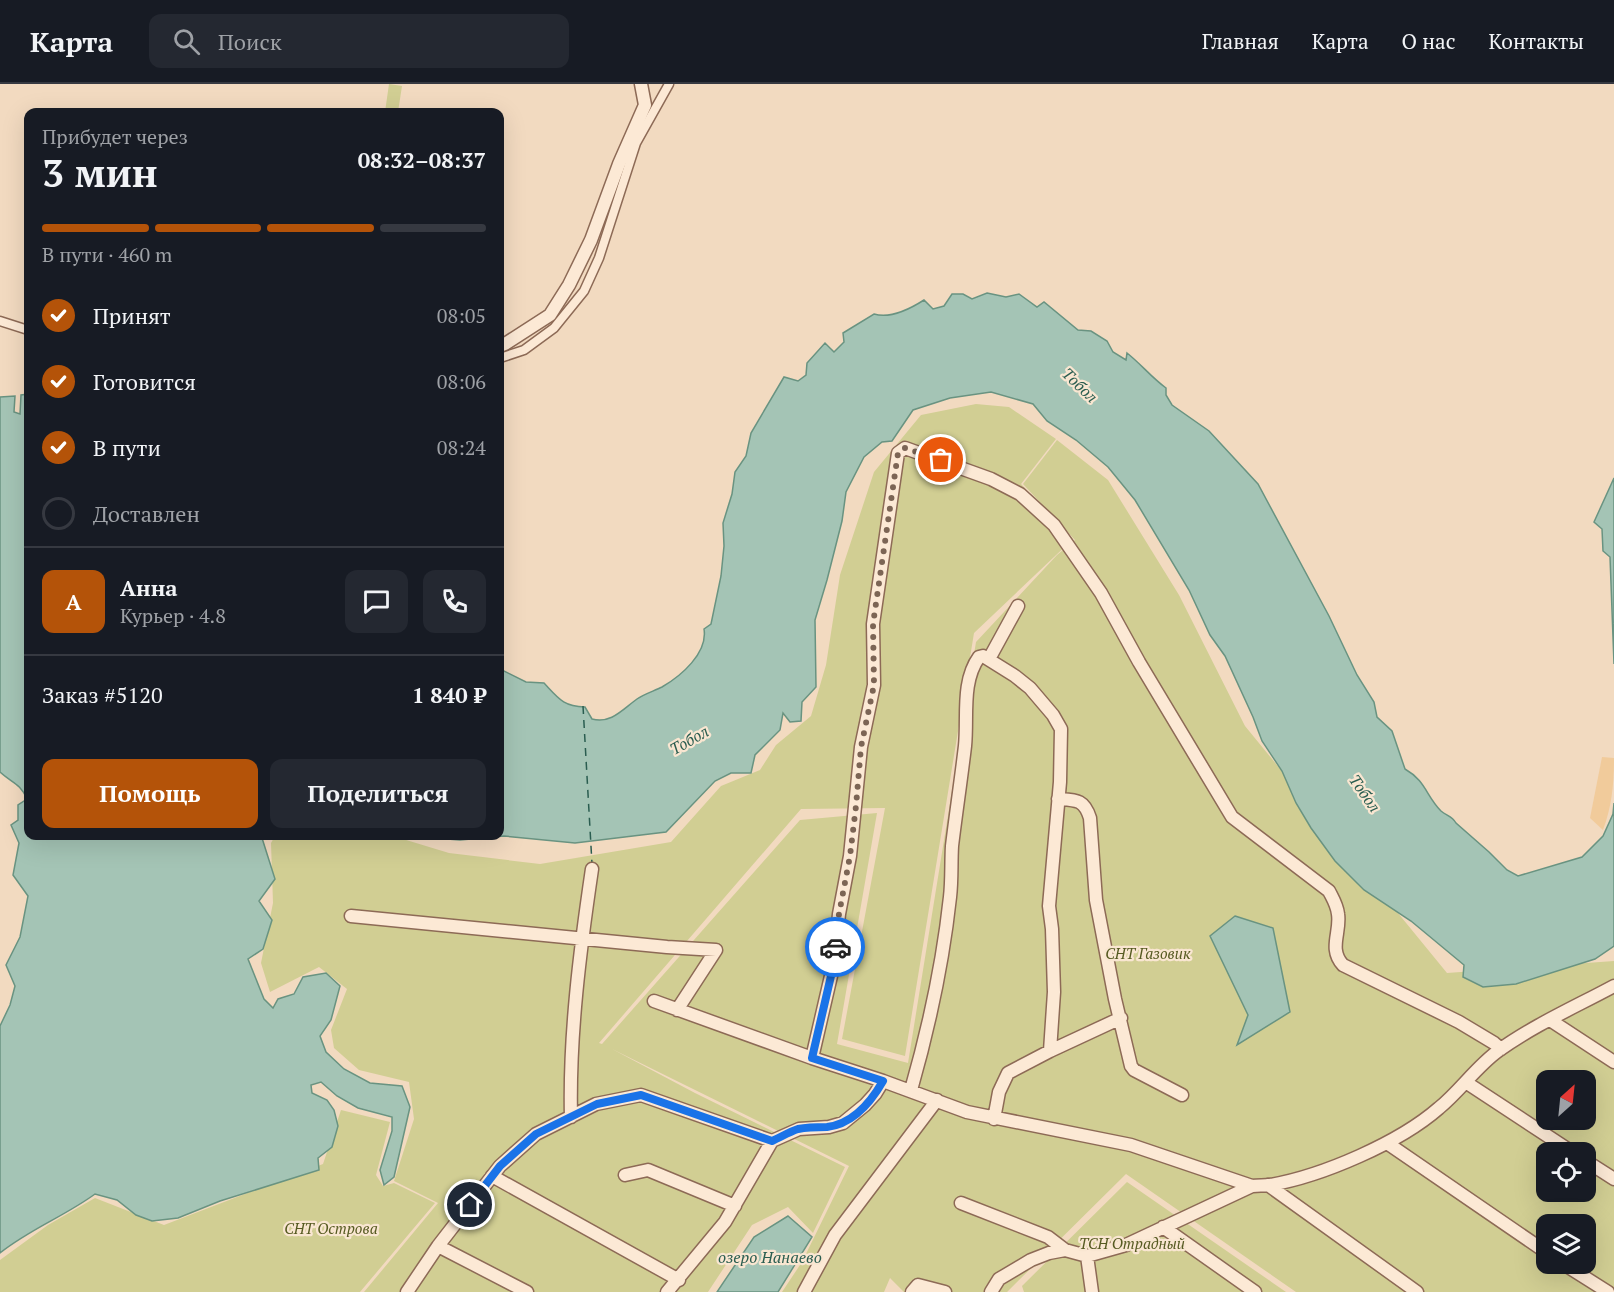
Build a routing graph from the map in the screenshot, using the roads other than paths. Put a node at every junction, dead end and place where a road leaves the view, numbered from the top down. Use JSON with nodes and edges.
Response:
{"nodes":[{"id":1,"x":641,"y":84,"type":"edge"},
{"id":2,"x":669,"y":84,"type":"edge"},
{"id":3,"x":0,"y":321,"type":"edge"},
{"id":4,"x":24,"y":329,"type":"edge"},
{"id":5,"x":504,"y":344,"type":"edge"},
{"id":6,"x":504,"y":357,"type":"edge"},
{"id":7,"x":1018,"y":606,"type":"dead end"},
{"id":8,"x":989,"y":659,"type":"junction"},
{"id":9,"x":1058,"y":799,"type":"junction"},
{"id":10,"x":592,"y":869,"type":"dead end"},
{"id":11,"x":351,"y":916,"type":"dead end"},
{"id":12,"x":582,"y":937,"type":"junction"},
{"id":13,"x":1614,"y":986,"type":"edge"},
{"id":14,"x":654,"y":1001,"type":"dead end"},
{"id":15,"x":677,"y":1010,"type":"junction"},
{"id":16,"x":1121,"y":1018,"type":"junction"},
{"id":17,"x":1550,"y":1020,"type":"junction"},
{"id":18,"x":1501,"y":1049,"type":"junction"},
{"id":19,"x":1050,"y":1051,"type":"junction"},
{"id":20,"x":812,"y":1058,"type":"junction"},
{"id":21,"x":1614,"y":1062,"type":"edge"},
{"id":22,"x":883,"y":1081,"type":"junction"},
{"id":23,"x":1467,"y":1083,"type":"junction"},
{"id":24,"x":911,"y":1090,"type":"junction"},
{"id":25,"x":1182,"y":1095,"type":"dead end"},
{"id":26,"x":937,"y":1100,"type":"junction"},
{"id":27,"x":571,"y":1117,"type":"junction"},
{"id":28,"x":994,"y":1119,"type":"junction"},
{"id":29,"x":772,"y":1141,"type":"junction"},
{"id":30,"x":1557,"y":1142,"type":"edge"},
{"id":31,"x":1387,"y":1143,"type":"junction"},
{"id":32,"x":1596,"y":1167,"type":"edge"},
{"id":33,"x":625,"y":1175,"type":"dead end"},
{"id":34,"x":492,"y":1176,"type":"junction"},
{"id":35,"x":1614,"y":1179,"type":"edge"},
{"id":36,"x":1268,"y":1185,"type":"junction"},
{"id":37,"x":1252,"y":1186,"type":"junction"},
{"id":38,"x":961,"y":1203,"type":"dead end"},
{"id":39,"x":735,"y":1206,"type":"junction"},
{"id":40,"x":1163,"y":1227,"type":"junction"},
{"id":41,"x":1536,"y":1245,"type":"edge"},
{"id":42,"x":438,"y":1246,"type":"junction"},
{"id":43,"x":1065,"y":1250,"type":"junction"},
{"id":44,"x":1087,"y":1256,"type":"junction"},
{"id":45,"x":1579,"y":1274,"type":"edge"},
{"id":46,"x":679,"y":1280,"type":"junction"},
{"id":47,"x":407,"y":1292,"type":"edge"},
{"id":48,"x":527,"y":1292,"type":"edge"},
{"id":49,"x":667,"y":1292,"type":"edge"},
{"id":50,"x":804,"y":1292,"type":"edge"},
{"id":51,"x":912,"y":1292,"type":"edge"},
{"id":52,"x":945,"y":1292,"type":"edge"},
{"id":53,"x":991,"y":1292,"type":"edge"},
{"id":54,"x":1092,"y":1292,"type":"edge"},
{"id":55,"x":1256,"y":1292,"type":"edge"},
{"id":56,"x":1417,"y":1292,"type":"edge"},
{"id":57,"x":1608,"y":1292,"type":"edge"}],
"edges":[{"from":1,"to":5,"type":"street"},
{"from":2,"to":6,"type":"street"},
{"from":3,"to":4,"type":"street"},
{"from":7,"to":8,"type":"street"},
{"from":8,"to":9,"type":"street"},
{"from":8,"to":24,"type":"street"},
{"from":9,"to":16,"type":"street"},
{"from":9,"to":19,"type":"street"},
{"from":10,"to":12,"type":"street"},
{"from":11,"to":12,"type":"street"},
{"from":12,"to":15,"type":"street"},
{"from":12,"to":27,"type":"street"},
{"from":13,"to":17,"type":"street"},
{"from":14,"to":15,"type":"street"},
{"from":15,"to":20,"type":"street"},
{"from":16,"to":19,"type":"street"},
{"from":16,"to":25,"type":"street"},
{"from":17,"to":18,"type":"street"},
{"from":17,"to":21,"type":"street"},
{"from":18,"to":20,"type":"street"},
{"from":18,"to":23,"type":"street"},
{"from":19,"to":28,"type":"street"},
{"from":20,"to":22,"type":"street"},
{"from":22,"to":24,"type":"street"},
{"from":22,"to":29,"type":"street"},
{"from":23,"to":30,"type":"street"},
{"from":23,"to":31,"type":"street"},
{"from":24,"to":26,"type":"street"},
{"from":26,"to":28,"type":"street"},
{"from":26,"to":50,"type":"street"},
{"from":27,"to":29,"type":"street"},
{"from":27,"to":34,"type":"street"},
{"from":28,"to":37,"type":"street"},
{"from":29,"to":39,"type":"street"},
{"from":31,"to":36,"type":"street"},
{"from":31,"to":41,"type":"street"},
{"from":32,"to":35,"type":"street"},
{"from":33,"to":39,"type":"street"},
{"from":34,"to":42,"type":"street"},
{"from":34,"to":46,"type":"street"},
{"from":36,"to":37,"type":"street"},
{"from":36,"to":56,"type":"street"},
{"from":37,"to":40,"type":"street"},
{"from":38,"to":43,"type":"street"},
{"from":39,"to":46,"type":"street"},
{"from":40,"to":44,"type":"street"},
{"from":40,"to":55,"type":"street"},
{"from":42,"to":47,"type":"street"},
{"from":42,"to":48,"type":"street"},
{"from":43,"to":44,"type":"street"},
{"from":43,"to":53,"type":"street"},
{"from":44,"to":54,"type":"street"},
{"from":45,"to":57,"type":"street"},
{"from":46,"to":49,"type":"street"},
{"from":51,"to":52,"type":"street"}]}
